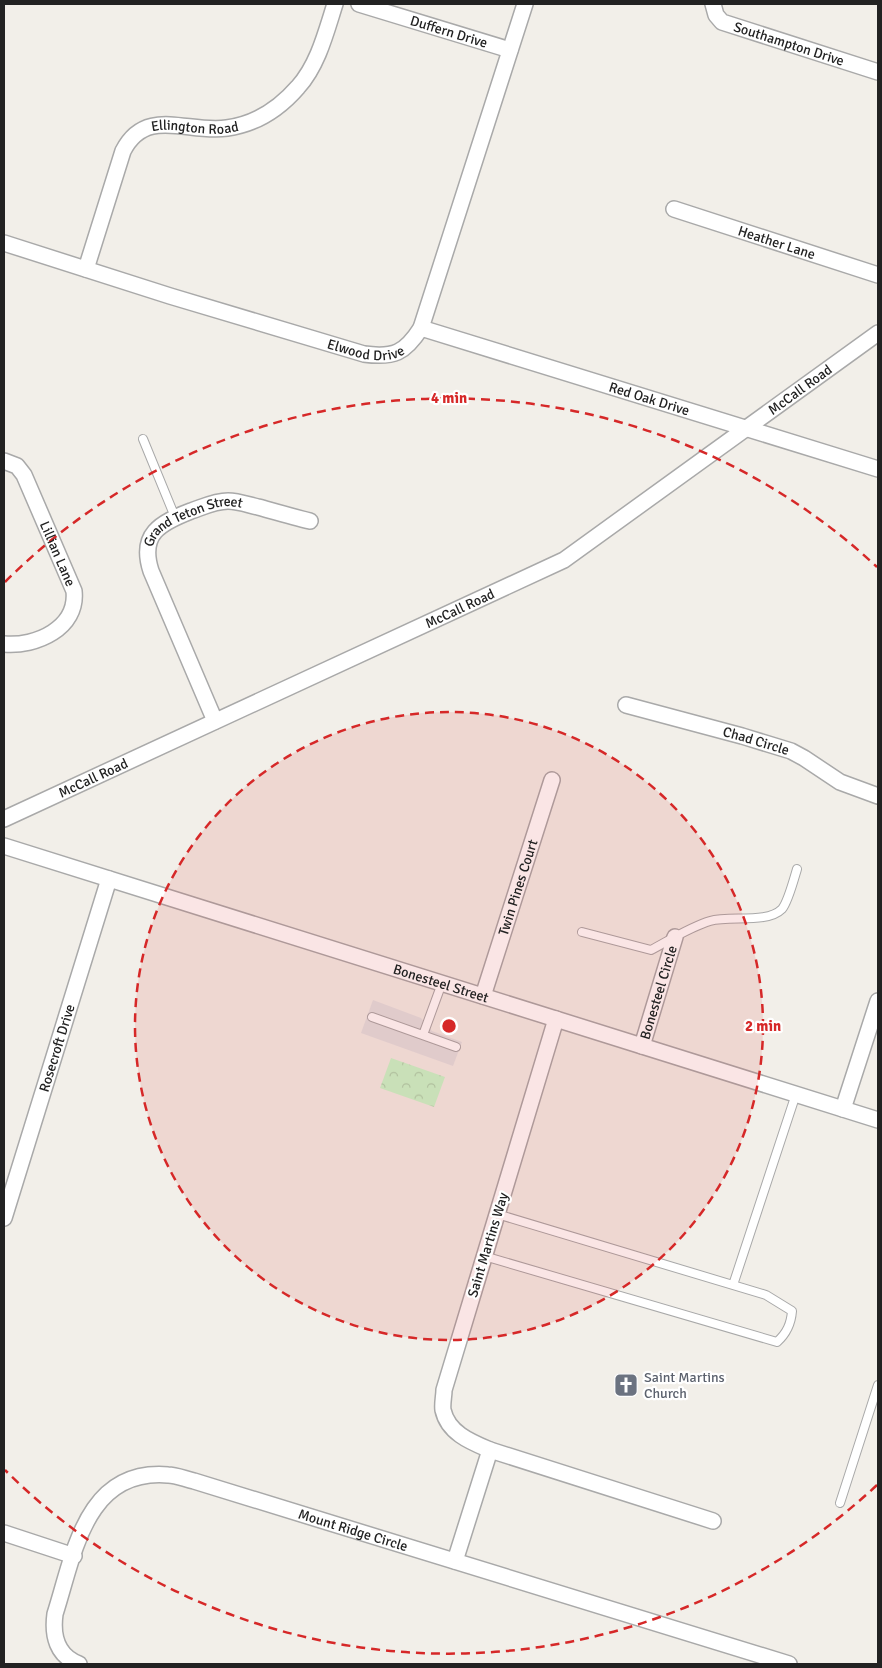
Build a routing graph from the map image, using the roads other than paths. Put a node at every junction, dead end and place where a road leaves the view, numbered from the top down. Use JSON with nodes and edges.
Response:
{"nodes":[{"id":1,"x":336,"y":4,"type":"edge"},
{"id":2,"x":358,"y":4,"type":"edge"},
{"id":3,"x":525,"y":4,"type":"edge"},
{"id":4,"x":713,"y":4,"type":"edge"},
{"id":5,"x":510,"y":50,"type":"junction"},
{"id":6,"x":878,"y":72,"type":"edge"},
{"id":7,"x":674,"y":209,"type":"dead end"},
{"id":8,"x":4,"y":243,"type":"edge"},
{"id":9,"x":86,"y":269,"type":"junction"},
{"id":10,"x":878,"y":276,"type":"edge"},
{"id":11,"x":421,"y":328,"type":"junction"},
{"id":12,"x":878,"y":333,"type":"edge"},
{"id":13,"x":748,"y":428,"type":"junction"},
{"id":14,"x":143,"y":439,"type":"dead end"},
{"id":15,"x":4,"y":461,"type":"edge"},
{"id":16,"x":878,"y":469,"type":"edge"},
{"id":17,"x":175,"y":517,"type":"junction"},
{"id":18,"x":310,"y":521,"type":"dead end"},
{"id":19,"x":4,"y":644,"type":"edge"},
{"id":20,"x":626,"y":705,"type":"dead end"},
{"id":21,"x":215,"y":721,"type":"junction"},
{"id":22,"x":552,"y":780,"type":"dead end"},
{"id":23,"x":878,"y":796,"type":"edge"},
{"id":24,"x":4,"y":819,"type":"edge"},
{"id":25,"x":4,"y":846,"type":"edge"},
{"id":26,"x":797,"y":869,"type":"dead end"},
{"id":27,"x":109,"y":879,"type":"junction"},
{"id":28,"x":582,"y":932,"type":"dead end"},
{"id":29,"x":675,"y":937,"type":"junction"},
{"id":30,"x":442,"y":983,"type":"junction"},
{"id":31,"x":483,"y":996,"type":"junction"},
{"id":32,"x":878,"y":1001,"type":"edge"},
{"id":33,"x":372,"y":1017,"type":"dead end"},
{"id":34,"x":556,"y":1019,"type":"junction"},
{"id":35,"x":423,"y":1036,"type":"junction"},
{"id":36,"x":642,"y":1046,"type":"junction"},
{"id":37,"x":456,"y":1047,"type":"dead end"},
{"id":38,"x":796,"y":1094,"type":"junction"},
{"id":39,"x":843,"y":1109,"type":"junction"},
{"id":40,"x":878,"y":1120,"type":"edge"},
{"id":41,"x":497,"y":1214,"type":"junction"},
{"id":42,"x":4,"y":1218,"type":"edge"},
{"id":43,"x":484,"y":1256,"type":"junction"},
{"id":44,"x":733,"y":1285,"type":"junction"},
{"id":45,"x":878,"y":1385,"type":"edge"},
{"id":46,"x":490,"y":1450,"type":"junction"},
{"id":47,"x":840,"y":1503,"type":"dead end"},
{"id":48,"x":713,"y":1521,"type":"dead end"},
{"id":49,"x":4,"y":1533,"type":"edge"},
{"id":50,"x":74,"y":1556,"type":"junction"},
{"id":51,"x":455,"y":1561,"type":"junction"},
{"id":52,"x":79,"y":1664,"type":"edge"},
{"id":53,"x":789,"y":1664,"type":"edge"}],
"edges":[{"from":1,"to":9,"type":"street","name":"Ellington Road"},
{"from":2,"to":5,"type":"street","name":"Duffern Drive"},
{"from":3,"to":5,"type":"street","name":"Elwood Drive"},
{"from":4,"to":6,"type":"street","name":"Southampton Drive"},
{"from":5,"to":11,"type":"street","name":"Elwood Drive"},
{"from":7,"to":10,"type":"street","name":"Heather Lane"},
{"from":8,"to":9,"type":"street","name":"Elwood Drive"},
{"from":9,"to":11,"type":"street","name":"Elwood Drive"},
{"from":11,"to":13,"type":"street","name":"Red Oak Drive"},
{"from":12,"to":13,"type":"street","name":"McCall Road"},
{"from":13,"to":16,"type":"street","name":"Red Oak Drive"},
{"from":13,"to":21,"type":"street","name":"McCall Road"},
{"from":14,"to":17,"type":"lane"},
{"from":15,"to":19,"type":"street","name":"Lillian Lane"},
{"from":17,"to":18,"type":"street","name":"Grand Teton Street"},
{"from":17,"to":21,"type":"street","name":"Grand Teton Street"},
{"from":20,"to":23,"type":"street","name":"Chad Circle"},
{"from":21,"to":24,"type":"street","name":"McCall Road"},
{"from":22,"to":31,"type":"street","name":"Twin Pines Court"},
{"from":25,"to":27,"type":"street","name":"Bonesteel Street"},
{"from":26,"to":29,"type":"lane"},
{"from":27,"to":30,"type":"street","name":"Bonesteel Street"},
{"from":27,"to":42,"type":"street","name":"Rosecroft Drive"},
{"from":28,"to":29,"type":"lane"},
{"from":29,"to":36,"type":"street","name":"Bonesteel Circle"},
{"from":30,"to":31,"type":"street","name":"Bonesteel Street"},
{"from":30,"to":35,"type":"lane"},
{"from":31,"to":34,"type":"street","name":"Bonesteel Street"},
{"from":32,"to":39,"type":"street"},
{"from":33,"to":35,"type":"lane"},
{"from":34,"to":36,"type":"street","name":"Bonesteel Street"},
{"from":34,"to":41,"type":"street","name":"Saint Martins Way"},
{"from":35,"to":37,"type":"lane"},
{"from":36,"to":38,"type":"street","name":"Bonesteel Street"},
{"from":38,"to":39,"type":"street","name":"Bonesteel Street"},
{"from":38,"to":44,"type":"lane"},
{"from":39,"to":40,"type":"street","name":"Bonesteel Street"},
{"from":41,"to":43,"type":"street","name":"Saint Martins Way"},
{"from":41,"to":44,"type":"lane"},
{"from":43,"to":44,"type":"lane"},
{"from":43,"to":46,"type":"street","name":"Saint Martins Way"},
{"from":45,"to":47,"type":"lane"},
{"from":46,"to":48,"type":"street","name":"Saint Martins Way"},
{"from":46,"to":51,"type":"street"},
{"from":49,"to":50,"type":"street"},
{"from":50,"to":51,"type":"street","name":"Mount Ridge Circle"},
{"from":50,"to":52,"type":"street","name":"Mount Ridge Circle"},
{"from":51,"to":53,"type":"street","name":"Mount Ridge Circle"}]}
